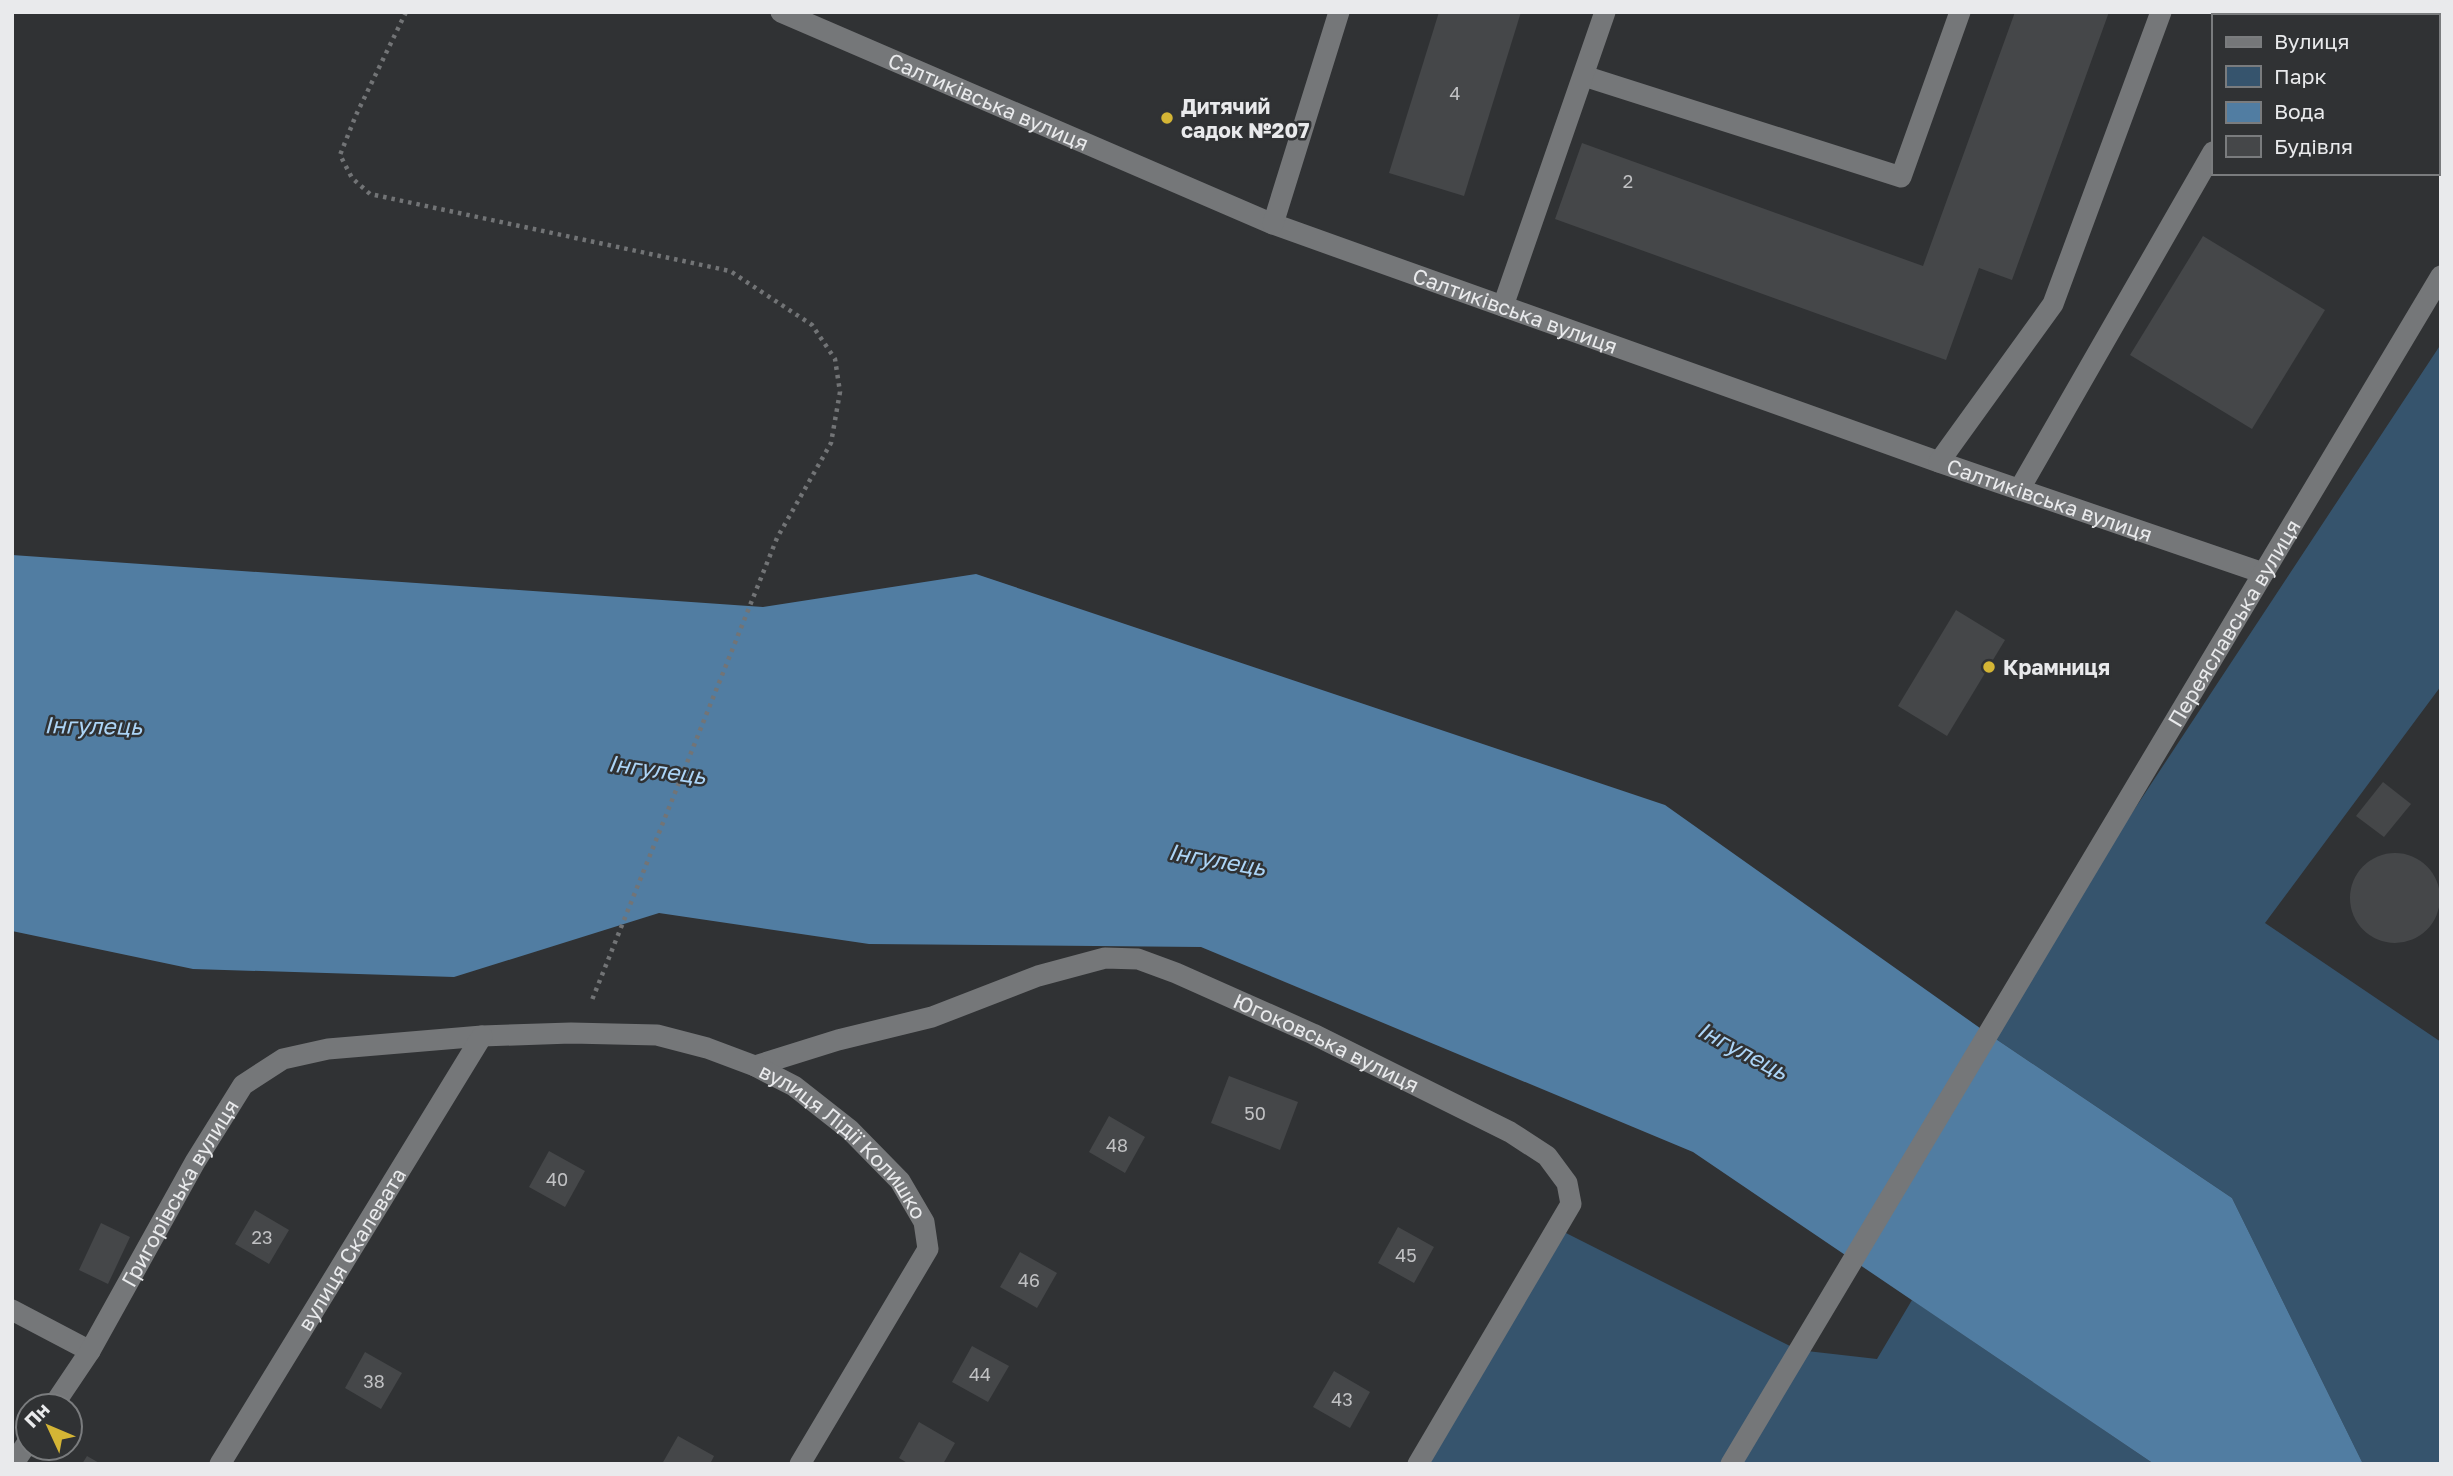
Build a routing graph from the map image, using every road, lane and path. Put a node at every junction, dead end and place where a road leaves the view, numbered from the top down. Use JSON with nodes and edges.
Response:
{"nodes":[{"id":1,"x":406,"y":12,"type":"edge"},
{"id":2,"x":781,"y":12,"type":"edge"},
{"id":3,"x":1339,"y":12,"type":"edge"},
{"id":4,"x":1605,"y":12,"type":"edge"},
{"id":5,"x":1960,"y":12,"type":"edge"},
{"id":6,"x":2161,"y":12,"type":"edge"},
{"id":7,"x":1584,"y":76,"type":"junction"},
{"id":8,"x":2212,"y":154,"type":"edge"},
{"id":9,"x":1273,"y":224,"type":"junction"},
{"id":10,"x":2441,"y":276,"type":"edge"},
{"id":11,"x":1503,"y":306,"type":"junction"},
{"id":12,"x":1939,"y":462,"type":"junction"},
{"id":13,"x":2019,"y":490,"type":"junction"},
{"id":14,"x":2263,"y":573,"type":"junction"},
{"id":15,"x":588,"y":1011,"type":"dead end"},
{"id":16,"x":482,"y":1036,"type":"junction"},
{"id":17,"x":755,"y":1066,"type":"junction"},
{"id":18,"x":12,"y":1310,"type":"edge"},
{"id":19,"x":90,"y":1351,"type":"junction"},
{"id":20,"x":62,"y":1392,"type":"edge"},
{"id":21,"x":220,"y":1464,"type":"edge"},
{"id":22,"x":800,"y":1464,"type":"edge"},
{"id":23,"x":1418,"y":1464,"type":"edge"},
{"id":24,"x":1731,"y":1464,"type":"edge"}],
"edges":[{"from":1,"to":15,"type":"path"},
{"from":2,"to":9,"type":"street","name":"Салтиківська вулиця"},
{"from":3,"to":9,"type":"street"},
{"from":4,"to":7,"type":"street"},
{"from":5,"to":7,"type":"street"},
{"from":6,"to":12,"type":"street"},
{"from":7,"to":11,"type":"street"},
{"from":8,"to":13,"type":"street"},
{"from":9,"to":11,"type":"street","name":"Салтиківська вулиця"},
{"from":10,"to":14,"type":"street","name":"Переяславська вулиця"},
{"from":11,"to":12,"type":"street","name":"Салтиківська вулиця"},
{"from":12,"to":13,"type":"street","name":"Салтиківська вулиця"},
{"from":13,"to":14,"type":"street","name":"Салтиківська вулиця"},
{"from":14,"to":24,"type":"street","name":"Переяславська вулиця"},
{"from":16,"to":17,"type":"street","name":"вулиця Лідії Колишко"},
{"from":16,"to":19,"type":"street","name":"Григорівська вулиця"},
{"from":16,"to":21,"type":"street","name":"вулиця Скалевата"},
{"from":17,"to":22,"type":"street","name":"вулиця Лідії Колишко"},
{"from":17,"to":23,"type":"street","name":"Югоковська вулиця"},
{"from":18,"to":19,"type":"street"},
{"from":19,"to":20,"type":"street","name":"Григорівська вулиця"}]}
